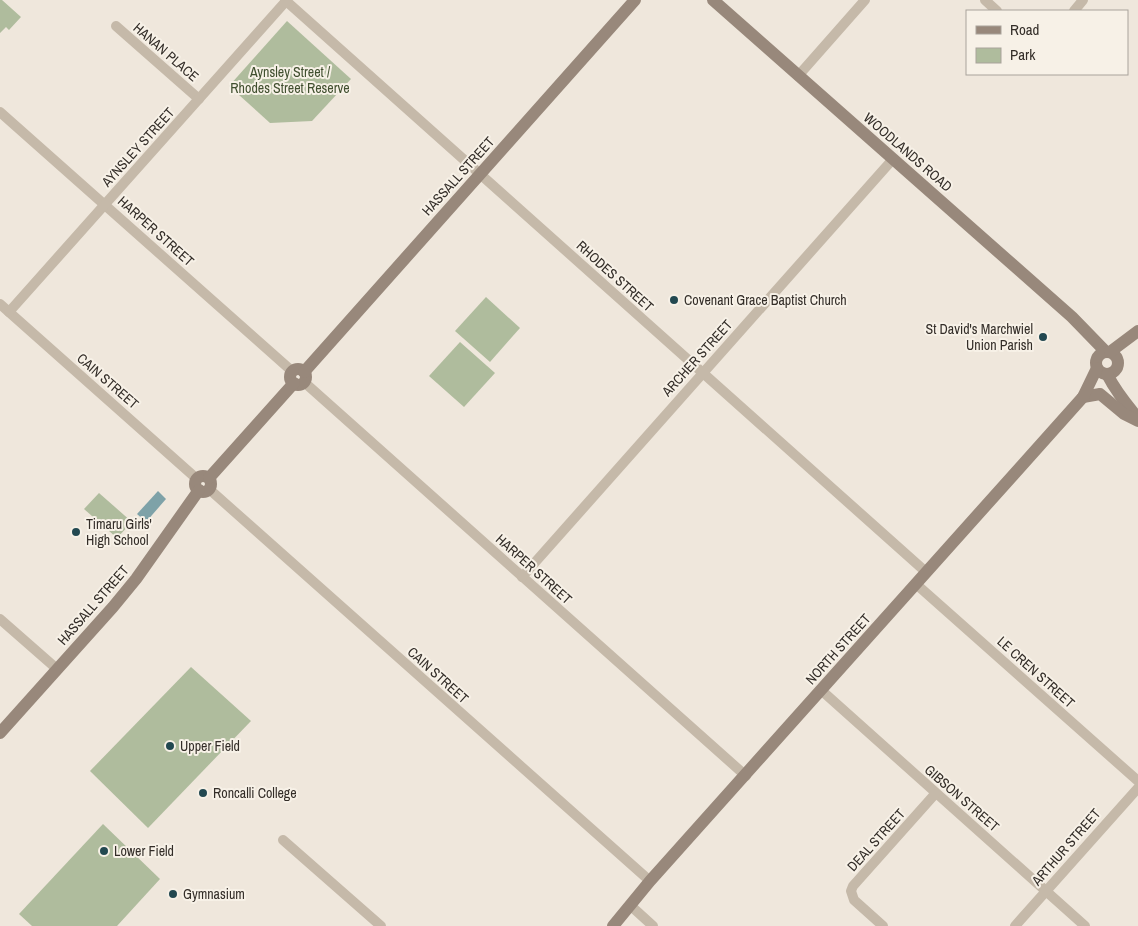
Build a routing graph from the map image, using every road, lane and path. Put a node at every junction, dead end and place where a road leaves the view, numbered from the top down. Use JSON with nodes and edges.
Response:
{"nodes":[{"id":1,"x":286,"y":0,"type":"edge"},
{"id":2,"x":635,"y":0,"type":"edge"},
{"id":3,"x":713,"y":0,"type":"edge"},
{"id":4,"x":865,"y":0,"type":"edge"},
{"id":5,"x":985,"y":0,"type":"edge"},
{"id":6,"x":1083,"y":0,"type":"edge"},
{"id":7,"x":996,"y":10,"type":"edge"},
{"id":8,"x":1075,"y":10,"type":"edge"},
{"id":9,"x":116,"y":26,"type":"dead end"},
{"id":10,"x":798,"y":76,"type":"junction"},
{"id":11,"x":199,"y":99,"type":"junction"},
{"id":12,"x":0,"y":112,"type":"edge"},
{"id":13,"x":892,"y":159,"type":"junction"},
{"id":14,"x":480,"y":174,"type":"junction"},
{"id":15,"x":105,"y":205,"type":"junction"},
{"id":16,"x":0,"y":304,"type":"edge"},
{"id":17,"x":9,"y":312,"type":"junction"},
{"id":18,"x":1138,"y":331,"type":"edge"},
{"id":19,"x":1138,"y":336,"type":"edge"},
{"id":20,"x":1107,"y":364,"type":"junction"},
{"id":21,"x":703,"y":372,"type":"junction"},
{"id":22,"x":299,"y":377,"type":"junction"},
{"id":23,"x":1084,"y":395,"type":"junction"},
{"id":24,"x":1138,"y":419,"type":"edge"},
{"id":25,"x":203,"y":484,"type":"junction"},
{"id":26,"x":926,"y":572,"type":"junction"},
{"id":27,"x":522,"y":577,"type":"junction"},
{"id":28,"x":916,"y":584,"type":"junction"},
{"id":29,"x":0,"y":619,"type":"edge"},
{"id":30,"x":57,"y":669,"type":"junction"},
{"id":31,"x":820,"y":690,"type":"junction"},
{"id":32,"x":0,"y":733,"type":"edge"},
{"id":33,"x":746,"y":776,"type":"junction"},
{"id":34,"x":1138,"y":781,"type":"edge"},
{"id":35,"x":1138,"y":788,"type":"edge"},
{"id":36,"x":936,"y":794,"type":"junction"},
{"id":37,"x":283,"y":840,"type":"dead end"},
{"id":38,"x":650,"y":881,"type":"junction"},
{"id":39,"x":1046,"y":891,"type":"junction"},
{"id":40,"x":631,"y":906,"type":"junction"},
{"id":41,"x":381,"y":926,"type":"edge"},
{"id":42,"x":613,"y":926,"type":"edge"},
{"id":43,"x":653,"y":926,"type":"edge"},
{"id":44,"x":883,"y":926,"type":"edge"},
{"id":45,"x":1015,"y":926,"type":"edge"},
{"id":46,"x":1085,"y":926,"type":"edge"}],
"edges":[{"from":1,"to":11,"type":"street","name":"AYNSLEY STREET"},
{"from":1,"to":14,"type":"street","name":"RHODES STREET"},
{"from":2,"to":14,"type":"street","name":"HASSALL STREET"},
{"from":3,"to":10,"type":"street","name":"WOODLANDS ROAD"},
{"from":4,"to":10,"type":"street"},
{"from":5,"to":7,"type":"street"},
{"from":6,"to":8,"type":"street"},
{"from":9,"to":11,"type":"street","name":"HANAN PLACE"},
{"from":10,"to":13,"type":"street","name":"WOODLANDS ROAD"},
{"from":11,"to":15,"type":"street","name":"AYNSLEY STREET"},
{"from":12,"to":15,"type":"street","name":"HARPER STREET"},
{"from":13,"to":20,"type":"street","name":"WOODLANDS ROAD"},
{"from":13,"to":21,"type":"street","name":"ARCHER STREET"},
{"from":14,"to":21,"type":"street","name":"RHODES STREET"},
{"from":14,"to":22,"type":"street","name":"HASSALL STREET"},
{"from":15,"to":17,"type":"street","name":"AYNSLEY STREET"},
{"from":15,"to":22,"type":"street","name":"HARPER STREET"},
{"from":16,"to":17,"type":"street","name":"CAIN STREET"},
{"from":17,"to":25,"type":"street","name":"CAIN STREET"},
{"from":18,"to":20,"type":"street","name":"NORTH STREET"},
{"from":19,"to":20,"type":"street","name":"NORTH STREET"},
{"from":20,"to":23,"type":"street","name":"NORTH STREET"},
{"from":20,"to":24,"type":"street","name":"WOODLANDS ROAD"},
{"from":21,"to":26,"type":"street","name":"RHODES STREET"},
{"from":21,"to":27,"type":"street","name":"ARCHER STREET"},
{"from":22,"to":25,"type":"street","name":"HASSALL STREET"},
{"from":22,"to":27,"type":"street","name":"HARPER STREET"},
{"from":23,"to":24,"type":"street"},
{"from":23,"to":26,"type":"street","name":"NORTH STREET"},
{"from":25,"to":30,"type":"street","name":"HASSALL STREET"},
{"from":25,"to":38,"type":"street","name":"CAIN STREET"},
{"from":26,"to":28,"type":"street","name":"NORTH STREET"},
{"from":27,"to":33,"type":"street","name":"HARPER STREET"},
{"from":28,"to":31,"type":"street","name":"NORTH STREET"},
{"from":28,"to":34,"type":"street","name":"LE CREN STREET"},
{"from":29,"to":30,"type":"street"},
{"from":30,"to":32,"type":"street","name":"HASSALL STREET"},
{"from":31,"to":33,"type":"street","name":"NORTH STREET"},
{"from":31,"to":36,"type":"street","name":"GIBSON STREET"},
{"from":33,"to":38,"type":"street","name":"NORTH STREET"},
{"from":35,"to":39,"type":"street","name":"ARTHUR STREET"},
{"from":36,"to":39,"type":"street","name":"GIBSON STREET"},
{"from":36,"to":44,"type":"street","name":"DEAL STREET"},
{"from":37,"to":41,"type":"street"},
{"from":38,"to":40,"type":"street","name":"NORTH STREET"},
{"from":39,"to":45,"type":"street","name":"ARTHUR STREET"},
{"from":39,"to":46,"type":"street","name":"GIBSON STREET"},
{"from":40,"to":42,"type":"street","name":"NORTH STREET"},
{"from":40,"to":43,"type":"street"}]}
